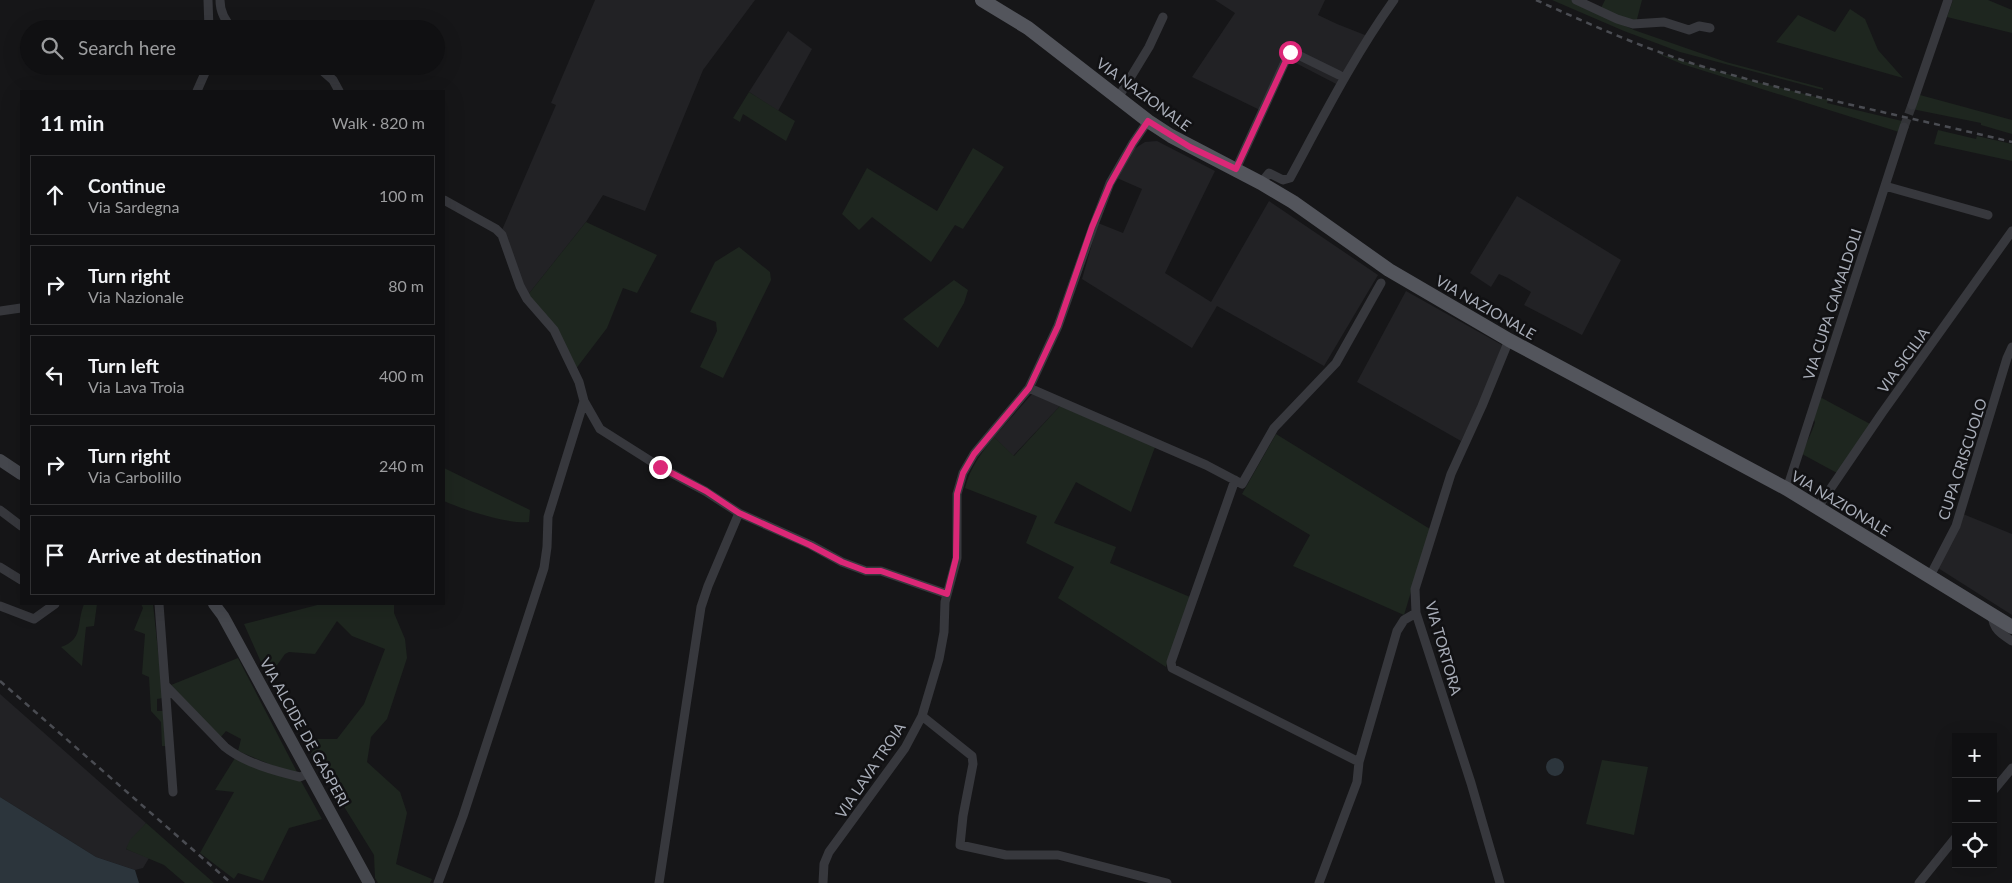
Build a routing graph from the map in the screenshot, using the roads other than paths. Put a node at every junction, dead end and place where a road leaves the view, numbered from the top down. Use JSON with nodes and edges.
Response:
{"nodes":[{"id":1,"x":208,"y":0,"type":"edge"},
{"id":2,"x":220,"y":0,"type":"edge"},
{"id":3,"x":982,"y":0,"type":"edge"},
{"id":4,"x":1394,"y":0,"type":"edge"},
{"id":5,"x":1576,"y":0,"type":"edge"},
{"id":6,"x":1948,"y":0,"type":"edge"},
{"id":7,"x":1163,"y":17,"type":"dead end"},
{"id":8,"x":209,"y":20,"type":"edge"},
{"id":9,"x":226,"y":20,"type":"edge"},
{"id":10,"x":1710,"y":28,"type":"dead end"},
{"id":11,"x":204,"y":75,"type":"edge"},
{"id":12,"x":327,"y":75,"type":"edge"},
{"id":13,"x":1339,"y":75,"type":"dead end"},
{"id":14,"x":197,"y":90,"type":"edge"},
{"id":15,"x":338,"y":90,"type":"edge"},
{"id":16,"x":1118,"y":98,"type":"junction"},
{"id":17,"x":1912,"y":105,"type":"tunnel mouth"},
{"id":18,"x":1148,"y":121,"type":"junction"},
{"id":19,"x":1904,"y":127,"type":"tunnel mouth"},
{"id":20,"x":1236,"y":169,"type":"junction"},
{"id":21,"x":1261,"y":183,"type":"junction"},
{"id":22,"x":1885,"y":186,"type":"junction"},
{"id":23,"x":445,"y":201,"type":"edge"},
{"id":24,"x":1988,"y":215,"type":"dead end"},
{"id":25,"x":2012,"y":231,"type":"edge"},
{"id":26,"x":1384,"y":277,"type":"junction"},
{"id":27,"x":20,"y":308,"type":"edge"},
{"id":28,"x":0,"y":310,"type":"edge"},
{"id":29,"x":1509,"y":340,"type":"junction"},
{"id":30,"x":2012,"y":347,"type":"edge"},
{"id":31,"x":1029,"y":388,"type":"junction"},
{"id":32,"x":584,"y":401,"type":"junction"},
{"id":33,"x":0,"y":460,"type":"edge"},
{"id":34,"x":20,"y":473,"type":"edge"},
{"id":35,"x":1235,"y":480,"type":"junction"},
{"id":36,"x":1786,"y":489,"type":"junction"},
{"id":37,"x":1818,"y":507,"type":"junction"},
{"id":38,"x":0,"y":510,"type":"edge"},
{"id":39,"x":739,"y":513,"type":"junction"},
{"id":40,"x":20,"y":525,"type":"edge"},
{"id":41,"x":0,"y":567,"type":"edge"},
{"id":42,"x":1930,"y":576,"type":"junction"},
{"id":43,"x":20,"y":579,"type":"edge"},
{"id":44,"x":947,"y":594,"type":"junction"},
{"id":45,"x":54,"y":605,"type":"edge"},
{"id":46,"x":158,"y":605,"type":"edge"},
{"id":47,"x":215,"y":605,"type":"edge"},
{"id":48,"x":0,"y":606,"type":"edge"},
{"id":49,"x":1416,"y":613,"type":"junction"},
{"id":50,"x":1992,"y":615,"type":"junction"},
{"id":51,"x":2012,"y":627,"type":"edge"},
{"id":52,"x":2012,"y":642,"type":"edge"},
{"id":53,"x":165,"y":685,"type":"junction"},
{"id":54,"x":922,"y":716,"type":"junction"},
{"id":55,"x":1359,"y":762,"type":"junction"},
{"id":56,"x":2012,"y":768,"type":"edge"},
{"id":57,"x":309,"y":773,"type":"junction"},
{"id":58,"x":1997,"y":786,"type":"edge"},
{"id":59,"x":173,"y":792,"type":"dead end"},
{"id":60,"x":1952,"y":842,"type":"edge"},
{"id":61,"x":367,"y":880,"type":"edge"},
{"id":62,"x":438,"y":883,"type":"edge"},
{"id":63,"x":659,"y":883,"type":"edge"},
{"id":64,"x":823,"y":883,"type":"edge"},
{"id":65,"x":1166,"y":883,"type":"edge"},
{"id":66,"x":1319,"y":883,"type":"edge"},
{"id":67,"x":1500,"y":883,"type":"edge"},
{"id":68,"x":1919,"y":883,"type":"edge"}],
"edges":[{"from":1,"to":8,"type":"street"},
{"from":2,"to":9,"type":"street"},
{"from":3,"to":16,"type":"main road","name":"VIA NAZIONALE"},
{"from":4,"to":21,"type":"street"},
{"from":5,"to":10,"type":"street"},
{"from":6,"to":17,"type":"street"},
{"from":7,"to":16,"type":"street"},
{"from":11,"to":14,"type":"street"},
{"from":12,"to":15,"type":"street"},
{"from":13,"to":20,"type":"street"},
{"from":16,"to":18,"type":"main road","name":"VIA NAZIONALE"},
{"from":18,"to":20,"type":"main road","name":"VIA NAZIONALE"},
{"from":18,"to":31,"type":"street","name":"VIA LAVA TROIA"},
{"from":19,"to":22,"type":"street","name":"VIA CUPA CAMALDOLI"},
{"from":20,"to":21,"type":"main road","name":"VIA NAZIONALE"},
{"from":21,"to":26,"type":"main road","name":"VIA NAZIONALE"},
{"from":22,"to":24,"type":"street"},
{"from":22,"to":36,"type":"street","name":"VIA CUPA CAMALDOLI"},
{"from":23,"to":32,"type":"street"},
{"from":25,"to":37,"type":"street","name":"VIA SICILIA"},
{"from":26,"to":29,"type":"main road","name":"VIA NAZIONALE"},
{"from":26,"to":35,"type":"street"},
{"from":27,"to":28,"type":"street"},
{"from":29,"to":36,"type":"main road","name":"VIA NAZIONALE"},
{"from":29,"to":49,"type":"street","name":"VIA TORTORA"},
{"from":30,"to":42,"type":"street","name":"CUPA CRISCUOLO"},
{"from":31,"to":35,"type":"street"},
{"from":31,"to":44,"type":"street","name":"VIA LAVA TROIA"},
{"from":32,"to":39,"type":"street"},
{"from":32,"to":62,"type":"street"},
{"from":33,"to":34,"type":"street"},
{"from":35,"to":55,"type":"street"},
{"from":36,"to":37,"type":"main road","name":"VIA NAZIONALE"},
{"from":37,"to":42,"type":"main road","name":"VIA NAZIONALE"},
{"from":38,"to":40,"type":"street"},
{"from":39,"to":44,"type":"street"},
{"from":39,"to":63,"type":"street"},
{"from":41,"to":43,"type":"street"},
{"from":42,"to":50,"type":"main road","name":"VIA NAZIONALE"},
{"from":44,"to":54,"type":"street","name":"VIA LAVA TROIA"},
{"from":45,"to":48,"type":"street"},
{"from":46,"to":53,"type":"street"},
{"from":47,"to":57,"type":"street","name":"VIA ALCIDE DE GASPERI"},
{"from":49,"to":55,"type":"street"},
{"from":49,"to":67,"type":"street","name":"VIA TORTORA"},
{"from":50,"to":51,"type":"main road","name":"VIA NAZIONALE"},
{"from":50,"to":52,"type":"street","name":"VIA NAZIONALE"},
{"from":53,"to":57,"type":"street"},
{"from":53,"to":59,"type":"street"},
{"from":54,"to":64,"type":"street","name":"VIA LAVA TROIA"},
{"from":54,"to":65,"type":"street"},
{"from":55,"to":66,"type":"street"},
{"from":56,"to":58,"type":"street"},
{"from":57,"to":61,"type":"street","name":"VIA ALCIDE DE GASPERI"},
{"from":60,"to":68,"type":"street"}]}
